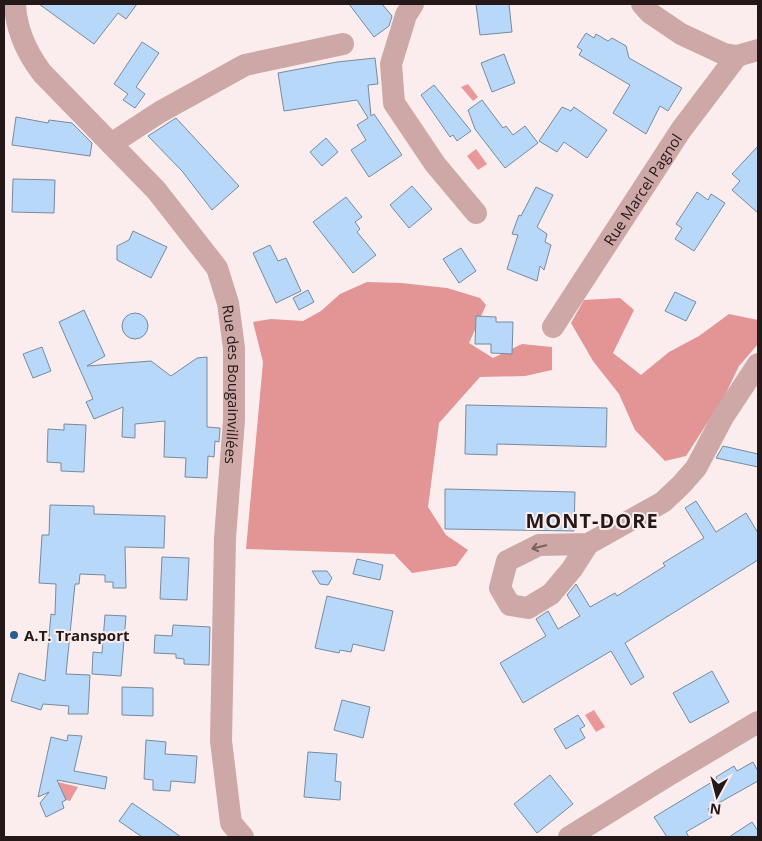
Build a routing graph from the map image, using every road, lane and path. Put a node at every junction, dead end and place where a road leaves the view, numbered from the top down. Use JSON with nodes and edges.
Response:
{"nodes":[{"id":1,"x":15,"y":4,"type":"edge"},
{"id":2,"x":413,"y":4,"type":"edge"},
{"id":3,"x":642,"y":4,"type":"edge"},
{"id":4,"x":343,"y":44,"type":"dead end"},
{"id":5,"x":758,"y":50,"type":"edge"},
{"id":6,"x":737,"y":56,"type":"junction"},
{"id":7,"x":111,"y":144,"type":"junction"},
{"id":8,"x":476,"y":213,"type":"dead end"},
{"id":9,"x":553,"y":327,"type":"dead end"},
{"id":10,"x":758,"y":364,"type":"edge"},
{"id":11,"x":588,"y":544,"type":"dead end"},
{"id":12,"x":758,"y":722,"type":"edge"},
{"id":13,"x":243,"y":837,"type":"edge"},
{"id":14,"x":569,"y":837,"type":"edge"}],
"edges":[{"from":1,"to":7,"type":"street","name":"Rue des Bougainvillées"},
{"from":2,"to":8,"type":"street"},
{"from":3,"to":6,"type":"street"},
{"from":4,"to":7,"type":"street"},
{"from":5,"to":6,"type":"street"},
{"from":6,"to":9,"type":"street","name":"Rue Marcel Pagnol"},
{"from":7,"to":13,"type":"street","name":"Rue des Bougainvillées"},
{"from":10,"to":11,"type":"street"},
{"from":12,"to":14,"type":"street"}]}
